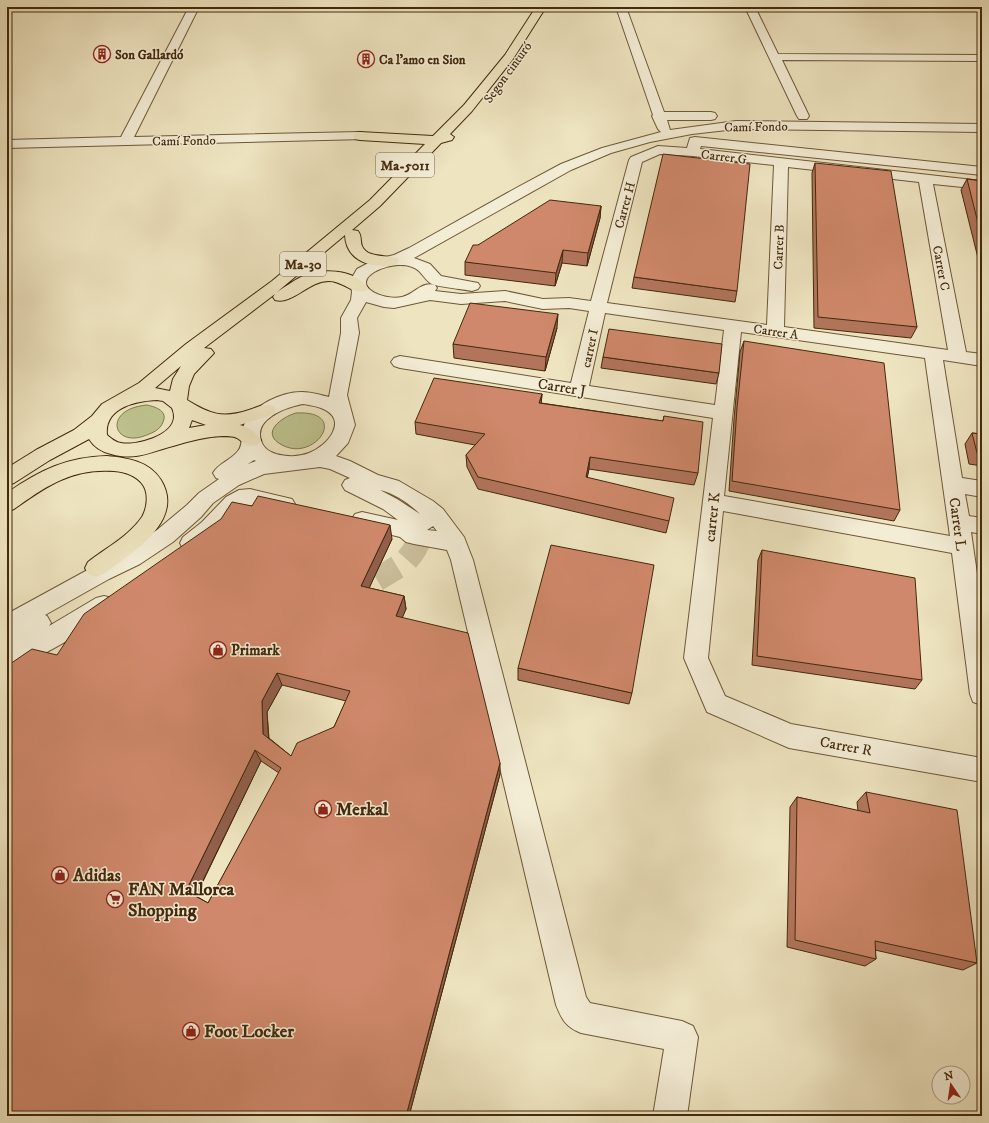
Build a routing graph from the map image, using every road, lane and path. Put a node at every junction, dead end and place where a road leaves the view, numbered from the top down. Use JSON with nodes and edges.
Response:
{"nodes":[{"id":1,"x":194,"y":7,"type":"edge"},
{"id":2,"x":541,"y":7,"type":"edge"},
{"id":3,"x":547,"y":7,"type":"edge"},
{"id":4,"x":621,"y":7,"type":"edge"},
{"id":5,"x":750,"y":7,"type":"edge"},
{"id":6,"x":953,"y":7,"type":"edge"},
{"id":7,"x":982,"y":7,"type":"edge"},
{"id":8,"x":775,"y":57,"type":"junction"},
{"id":9,"x":982,"y":58,"type":"edge"},
{"id":10,"x":518,"y":59,"type":"junction"},
{"id":11,"x":658,"y":116,"type":"junction"},
{"id":12,"x":803,"y":116,"type":"junction"},
{"id":13,"x":982,"y":117,"type":"edge"},
{"id":14,"x":458,"y":118,"type":"junction"},
{"id":15,"x":982,"y":128,"type":"edge"},
{"id":16,"x":666,"y":134,"type":"junction"},
{"id":17,"x":407,"y":135,"type":"junction"},
{"id":18,"x":360,"y":136,"type":"joint"},
{"id":19,"x":125,"y":142,"type":"junction"},
{"id":20,"x":434,"y":143,"type":"junction"},
{"id":21,"x":7,"y":144,"type":"edge"},
{"id":22,"x":693,"y":152,"type":"junction"},
{"id":23,"x":781,"y":162,"type":"junction"},
{"id":24,"x":982,"y":171,"type":"edge"},
{"id":25,"x":925,"y":179,"type":"junction"},
{"id":26,"x":982,"y":185,"type":"edge"},
{"id":27,"x":387,"y":197,"type":"junction"},
{"id":28,"x":452,"y":231,"type":"junction"},
{"id":29,"x":353,"y":234,"type":"junction"},
{"id":30,"x":430,"y":259,"type":"junction"},
{"id":31,"x":391,"y":261,"type":"junction"},
{"id":32,"x":432,"y":276,"type":"junction"},
{"id":33,"x":360,"y":288,"type":"junction"},
{"id":34,"x":421,"y":295,"type":"junction"},
{"id":35,"x":533,"y":297,"type":"junction"},
{"id":36,"x":273,"y":302,"type":"junction"},
{"id":37,"x":396,"y":302,"type":"junction"},
{"id":38,"x":598,"y":307,"type":"junction"},
{"id":39,"x":734,"y":326,"type":"junction"},
{"id":40,"x":775,"y":331,"type":"junction"},
{"id":41,"x":350,"y":333,"type":"junction"},
{"id":42,"x":934,"y":354,"type":"junction"},
{"id":43,"x":958,"y":357,"type":"junction"},
{"id":44,"x":982,"y":360,"type":"edge"},
{"id":45,"x":400,"y":362,"type":"dead end"},
{"id":46,"x":344,"y":364,"type":"junction"},
{"id":47,"x":579,"y":390,"type":"junction"},
{"id":48,"x":127,"y":398,"type":"junction"},
{"id":49,"x":288,"y":401,"type":"junction"},
{"id":50,"x":179,"y":403,"type":"junction"},
{"id":51,"x":267,"y":410,"type":"junction"},
{"id":52,"x":724,"y":413,"type":"junction"},
{"id":53,"x":343,"y":415,"type":"junction"},
{"id":54,"x":99,"y":420,"type":"junction"},
{"id":55,"x":344,"y":436,"type":"junction"},
{"id":56,"x":251,"y":441,"type":"junction"},
{"id":57,"x":163,"y":442,"type":"junction"},
{"id":58,"x":114,"y":449,"type":"junction"},
{"id":59,"x":298,"y":462,"type":"junction"},
{"id":60,"x":7,"y":478,"type":"edge"},
{"id":61,"x":226,"y":484,"type":"junction"},
{"id":62,"x":952,"y":484,"type":"junction"},
{"id":63,"x":390,"y":485,"type":"junction"},
{"id":64,"x":982,"y":489,"type":"edge"},
{"id":65,"x":7,"y":492,"type":"edge"},
{"id":66,"x":714,"y":502,"type":"junction"},
{"id":67,"x":7,"y":504,"type":"edge"},
{"id":68,"x":305,"y":508,"type":"edge"},
{"id":69,"x":436,"y":515,"type":"junction"},
{"id":70,"x":344,"y":516,"type":"edge"},
{"id":71,"x":959,"y":522,"type":"junction"},
{"id":72,"x":408,"y":524,"type":"junction"},
{"id":73,"x":982,"y":526,"type":"edge"},
{"id":74,"x":456,"y":544,"type":"junction"},
{"id":75,"x":962,"y":546,"type":"junction"},
{"id":76,"x":174,"y":555,"type":"edge"},
{"id":77,"x":96,"y":568,"type":"junction"},
{"id":78,"x":122,"y":592,"type":"edge"},
{"id":79,"x":54,"y":600,"type":"junction"},
{"id":80,"x":7,"y":610,"type":"edge"},
{"id":81,"x":7,"y":625,"type":"edge"},
{"id":82,"x":7,"y":643,"type":"edge"},
{"id":83,"x":7,"y":662,"type":"edge"},
{"id":84,"x":982,"y":694,"type":"edge"},
{"id":85,"x":716,"y":704,"type":"joint"},
{"id":86,"x":982,"y":770,"type":"edge"},
{"id":87,"x":670,"y":1116,"type":"edge"}],
"edges":[{"from":1,"to":19,"type":"street"},
{"from":2,"to":14,"type":"highway","name":"Segon cinturó"},
{"from":3,"to":10,"type":"highway","name":"Segon cinturó","number":"Ma-30"},
{"from":4,"to":11,"type":"street"},
{"from":5,"to":8,"type":"street"},
{"from":6,"to":7,"type":"street"},
{"from":8,"to":9,"type":"street"},
{"from":8,"to":12,"type":"street"},
{"from":10,"to":20,"type":"highway"},
{"from":10,"to":27,"type":"highway","name":"Segon cinturó","number":"Ma-30"},
{"from":11,"to":12,"type":"street"},
{"from":11,"to":16,"type":"street"},
{"from":12,"to":13,"type":"street"},
{"from":14,"to":17,"type":"highway","number":"Ma-5011"},
{"from":14,"to":20,"type":"highway","name":"Segon cinturó"},
{"from":15,"to":16,"type":"street","name":"Camí Fondo"},
{"from":16,"to":28,"type":"street","name":"Camí Fondo"},
{"from":17,"to":18,"type":"highway","number":"Ma-5011"},
{"from":17,"to":20,"type":"highway","number":"Ma-5011"},
{"from":17,"to":27,"type":"highway","number":"Ma-5011"},
{"from":18,"to":19,"type":"street","name":"Camí Fondo","number":"Ma-5011"},
{"from":19,"to":21,"type":"street","name":"Camí Fondo","number":"Ma-5011"},
{"from":20,"to":27,"type":"highway","number":"Ma-30"},
{"from":22,"to":23,"type":"street","name":"Carrer G"},
{"from":22,"to":24,"type":"street","name":"Carrer G"},
{"from":22,"to":38,"type":"street","name":"Carrer H"},
{"from":23,"to":25,"type":"street","name":"Carrer G"},
{"from":23,"to":40,"type":"street","name":"Carrer B"},
{"from":25,"to":26,"type":"street","name":"Carrer G"},
{"from":25,"to":43,"type":"street","name":"Carrer C"},
{"from":27,"to":29,"type":"highway","number":"Ma-30"},
{"from":27,"to":48,"type":"highway","number":"Ma-30"},
{"from":28,"to":30,"type":"street"},
{"from":28,"to":31,"type":"street"},
{"from":29,"to":31,"type":"highway"},
{"from":29,"to":36,"type":"highway","number":"Ma-30"},
{"from":30,"to":32,"type":"street"},
{"from":30,"to":35,"type":"street"},
{"from":31,"to":32,"type":"street"},
{"from":31,"to":33,"type":"street"},
{"from":32,"to":34,"type":"street"},
{"from":32,"to":35,"type":"street"},
{"from":33,"to":36,"type":"highway"},
{"from":33,"to":37,"type":"street"},
{"from":33,"to":41,"type":"street"},
{"from":34,"to":35,"type":"street"},
{"from":34,"to":37,"type":"street"},
{"from":35,"to":37,"type":"street"},
{"from":35,"to":38,"type":"street","name":"Carrer A"},
{"from":36,"to":50,"type":"highway","number":"Ma-30"},
{"from":37,"to":41,"type":"street"},
{"from":38,"to":39,"type":"street","name":"Carrer A"},
{"from":38,"to":47,"type":"street","name":"carrer I"},
{"from":39,"to":40,"type":"street","name":"Carrer A"},
{"from":39,"to":52,"type":"street","name":"carrer K"},
{"from":40,"to":42,"type":"street","name":"Carrer A"},
{"from":41,"to":46,"type":"street"},
{"from":42,"to":43,"type":"street","name":"Carrer A"},
{"from":42,"to":62,"type":"street","name":"Carrer L"},
{"from":43,"to":44,"type":"street","name":"Carrer A"},
{"from":45,"to":47,"type":"street","name":"Carrer J"},
{"from":46,"to":49,"type":"street"},
{"from":46,"to":53,"type":"street"},
{"from":47,"to":52,"type":"street","name":"Carrer J"},
{"from":48,"to":50,"type":"highway","number":"Ma-30"},
{"from":48,"to":54,"type":"highway","number":"Ma-30"},
{"from":49,"to":51,"type":"street"},
{"from":49,"to":53,"type":"street"},
{"from":50,"to":51,"type":"highway","number":"Ma-30"},
{"from":50,"to":57,"type":"highway","number":"Ma-30"},
{"from":51,"to":56,"type":"street"},
{"from":52,"to":66,"type":"street","name":"carrer K"},
{"from":53,"to":55,"type":"street"},
{"from":54,"to":58,"type":"highway"},
{"from":54,"to":60,"type":"highway","number":"Ma-30"},
{"from":55,"to":59,"type":"street"},
{"from":55,"to":63,"type":"street"},
{"from":56,"to":57,"type":"highway","number":"Ma-30"},
{"from":56,"to":59,"type":"street"},
{"from":56,"to":77,"type":"street"},
{"from":57,"to":58,"type":"highway","number":"Ma-30"},
{"from":58,"to":65,"type":"highway","number":"Ma-30"},
{"from":59,"to":61,"type":"street"},
{"from":59,"to":63,"type":"street"},
{"from":59,"to":72,"type":"street"},
{"from":61,"to":79,"type":"street"},
{"from":61,"to":82,"type":"street"},
{"from":62,"to":64,"type":"street"},
{"from":62,"to":71,"type":"street","name":"Carrer L"},
{"from":63,"to":69,"type":"street"},
{"from":66,"to":75,"type":"street"},
{"from":66,"to":85,"type":"street","name":"carrer K"},
{"from":67,"to":77,"type":"highway"},
{"from":68,"to":76,"type":"street"},
{"from":69,"to":72,"type":"street"},
{"from":69,"to":74,"type":"street"},
{"from":70,"to":72,"type":"street"},
{"from":71,"to":73,"type":"street"},
{"from":71,"to":75,"type":"street","name":"Carrer L"},
{"from":72,"to":74,"type":"street"},
{"from":74,"to":87,"type":"street"},
{"from":75,"to":84,"type":"street","name":"Carrer L"},
{"from":77,"to":79,"type":"street"},
{"from":77,"to":80,"type":"street"},
{"from":78,"to":83,"type":"street"},
{"from":79,"to":81,"type":"street"},
{"from":85,"to":86,"type":"street","name":"Carrer R"}]}
